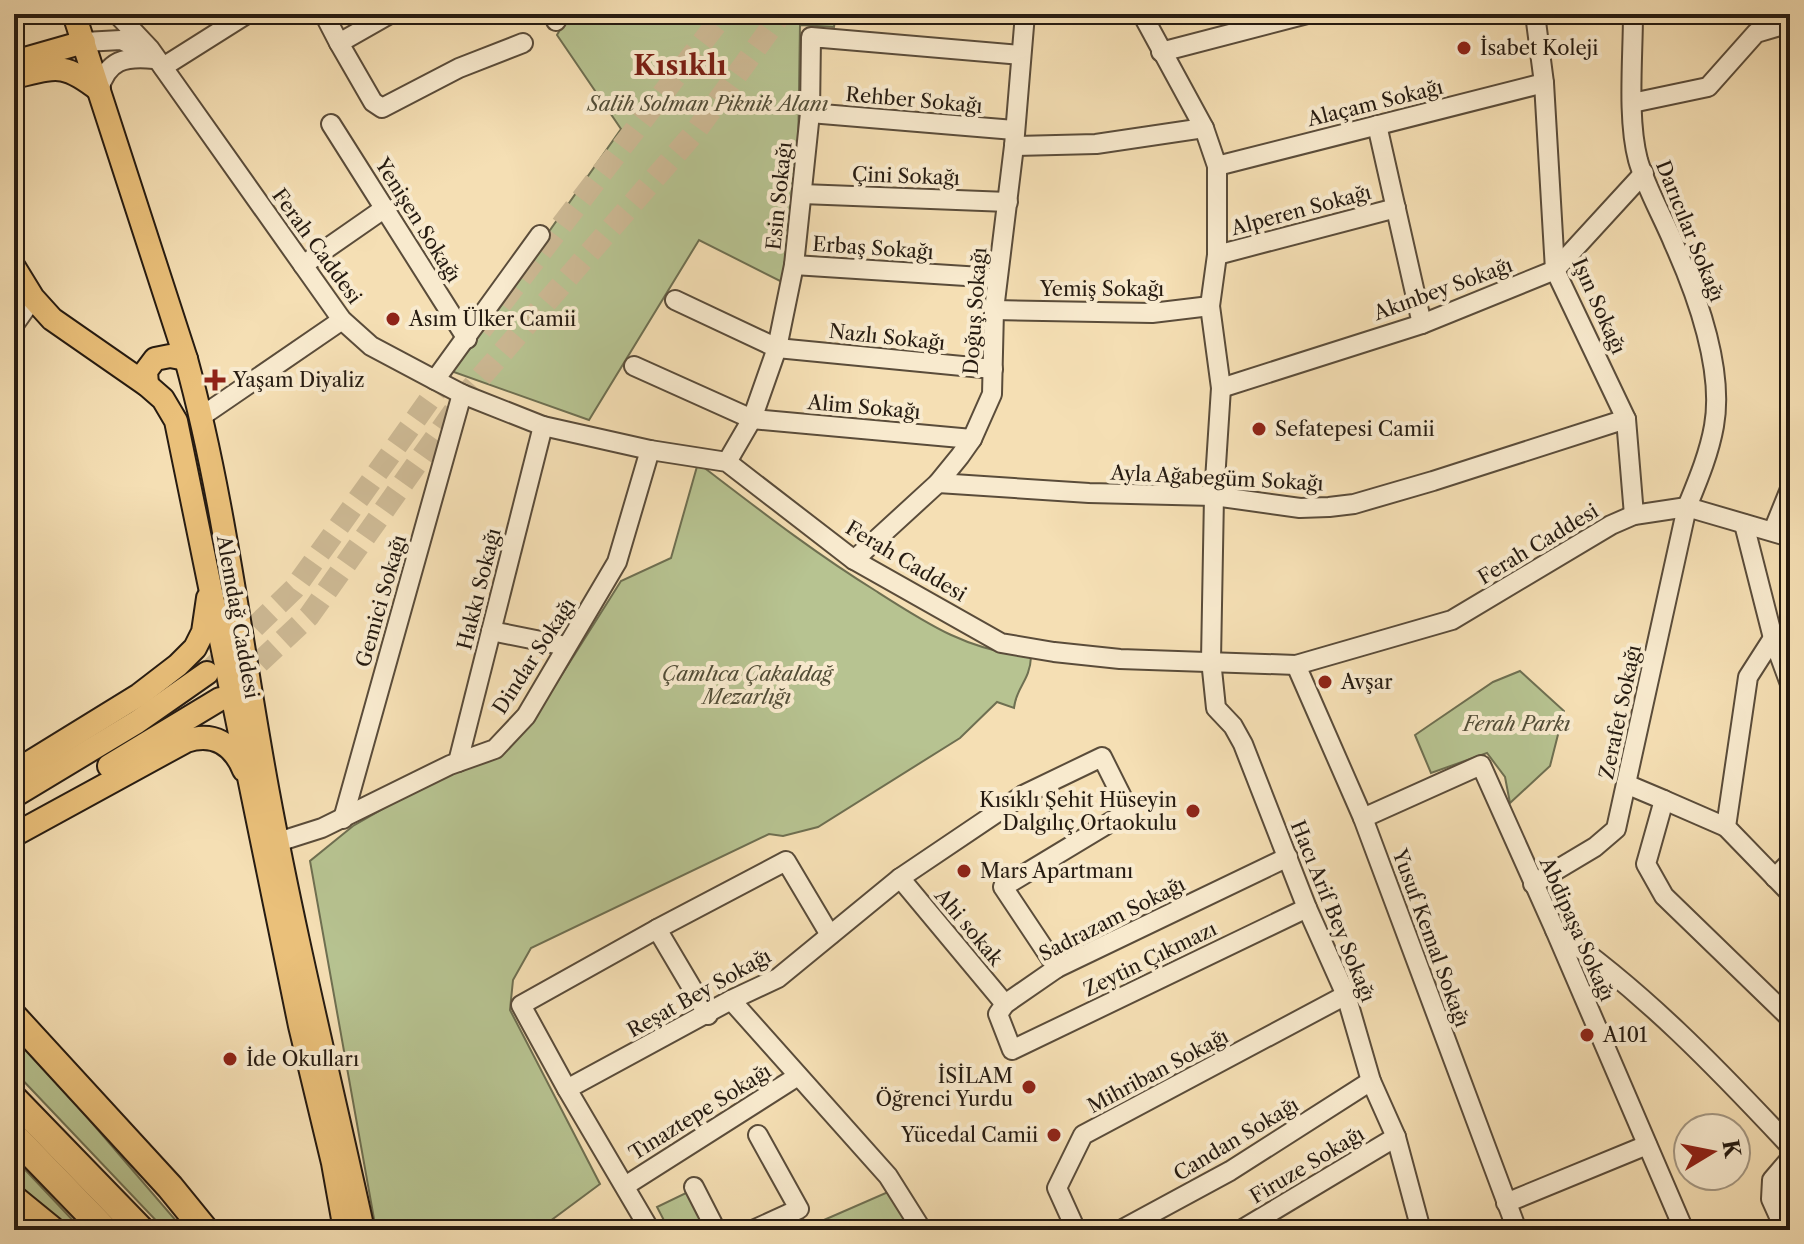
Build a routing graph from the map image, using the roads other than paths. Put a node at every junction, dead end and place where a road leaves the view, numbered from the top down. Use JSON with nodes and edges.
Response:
{"nodes":[{"id":1,"x":74,"y":14,"type":"edge"},
{"id":2,"x":117,"y":14,"type":"edge"},
{"id":3,"x":247,"y":14,"type":"edge"},
{"id":4,"x":324,"y":14,"type":"edge"},
{"id":5,"x":390,"y":14,"type":"edge"},
{"id":6,"x":1025,"y":14,"type":"edge"},
{"id":7,"x":1142,"y":14,"type":"edge"},
{"id":8,"x":1307,"y":14,"type":"edge"},
{"id":9,"x":1535,"y":14,"type":"edge"},
{"id":10,"x":1633,"y":14,"type":"edge"},
{"id":11,"x":1790,"y":23,"type":"edge"},
{"id":12,"x":84,"y":42,"type":"junction"},
{"id":13,"x":339,"y":43,"type":"junction"},
{"id":14,"x":523,"y":43,"type":"dead end"},
{"id":15,"x":1161,"y":52,"type":"junction"},
{"id":16,"x":1020,"y":55,"type":"junction"},
{"id":17,"x":14,"y":62,"type":"edge"},
{"id":18,"x":160,"y":63,"type":"junction"},
{"id":19,"x":14,"y":77,"type":"edge"},
{"id":20,"x":1544,"y":83,"type":"junction"},
{"id":21,"x":99,"y":90,"type":"junction"},
{"id":22,"x":1632,"y":103,"type":"junction"},
{"id":23,"x":810,"y":113,"type":"junction"},
{"id":24,"x":331,"y":124,"type":"dead end"},
{"id":25,"x":1377,"y":125,"type":"junction"},
{"id":26,"x":1204,"y":128,"type":"junction"},
{"id":27,"x":1014,"y":138,"type":"junction"},
{"id":28,"x":1217,"y":166,"type":"junction"},
{"id":29,"x":1644,"y":173,"type":"junction"},
{"id":30,"x":802,"y":194,"type":"junction"},
{"id":31,"x":1008,"y":202,"type":"junction"},
{"id":32,"x":385,"y":208,"type":"junction"},
{"id":33,"x":1396,"y":208,"type":"junction"},
{"id":34,"x":540,"y":235,"type":"dead end"},
{"id":35,"x":1217,"y":255,"type":"junction"},
{"id":36,"x":303,"y":265,"type":"junction"},
{"id":37,"x":794,"y":265,"type":"junction"},
{"id":38,"x":14,"y":267,"type":"edge"},
{"id":39,"x":1555,"y":270,"type":"junction"},
{"id":40,"x":997,"y":278,"type":"junction"},
{"id":41,"x":33,"y":298,"type":"junction"},
{"id":42,"x":675,"y":300,"type":"dead end"},
{"id":43,"x":1210,"y":306,"type":"junction"},
{"id":44,"x":994,"y":310,"type":"junction"},
{"id":45,"x":342,"y":320,"type":"junction"},
{"id":46,"x":1422,"y":324,"type":"junction"},
{"id":47,"x":14,"y":325,"type":"edge"},
{"id":48,"x":467,"y":339,"type":"junction"},
{"id":49,"x":777,"y":348,"type":"junction"},
{"id":50,"x":186,"y":359,"type":"junction"},
{"id":51,"x":634,"y":366,"type":"dead end"},
{"id":52,"x":993,"y":369,"type":"junction"},
{"id":53,"x":435,"y":380,"type":"junction"},
{"id":54,"x":147,"y":385,"type":"junction"},
{"id":55,"x":1221,"y":388,"type":"junction"},
{"id":56,"x":462,"y":394,"type":"junction"},
{"id":57,"x":202,"y":416,"type":"junction"},
{"id":58,"x":752,"y":419,"type":"junction"},
{"id":59,"x":1626,"y":419,"type":"junction"},
{"id":60,"x":543,"y":426,"type":"junction"},
{"id":61,"x":972,"y":439,"type":"junction"},
{"id":62,"x":650,"y":450,"type":"junction"},
{"id":63,"x":727,"y":462,"type":"junction"},
{"id":64,"x":938,"y":483,"type":"junction"},
{"id":65,"x":1790,"y":489,"type":"edge"},
{"id":66,"x":1214,"y":496,"type":"junction"},
{"id":67,"x":1687,"y":507,"type":"junction"},
{"id":68,"x":1634,"y":515,"type":"junction"},
{"id":69,"x":1744,"y":524,"type":"junction"},
{"id":70,"x":1781,"y":534,"type":"edge"},
{"id":71,"x":854,"y":560,"type":"junction"},
{"id":72,"x":210,"y":581,"type":"junction"},
{"id":73,"x":491,"y":631,"type":"junction"},
{"id":74,"x":1773,"y":638,"type":"junction"},
{"id":75,"x":566,"y":646,"type":"junction"},
{"id":76,"x":1211,"y":660,"type":"junction"},
{"id":77,"x":1296,"y":665,"type":"junction"},
{"id":78,"x":207,"y":673,"type":"tunnel mouth"},
{"id":79,"x":1790,"y":684,"type":"edge"},
{"id":80,"x":220,"y":699,"type":"tunnel mouth"},
{"id":81,"x":458,"y":762,"type":"junction"},
{"id":82,"x":14,"y":772,"type":"edge"},
{"id":83,"x":1626,"y":784,"type":"junction"},
{"id":84,"x":251,"y":789,"type":"junction"},
{"id":85,"x":14,"y":796,"type":"edge"},
{"id":86,"x":1664,"y":800,"type":"junction"},
{"id":87,"x":1363,"y":818,"type":"junction"},
{"id":88,"x":343,"y":819,"type":"junction"},
{"id":89,"x":14,"y":820,"type":"edge"},
{"id":90,"x":1726,"y":827,"type":"junction"},
{"id":91,"x":14,"y":835,"type":"edge"},
{"id":92,"x":278,"y":842,"type":"junction"},
{"id":93,"x":1288,"y":857,"type":"junction"},
{"id":94,"x":1790,"y":862,"type":"edge"},
{"id":95,"x":900,"y":878,"type":"junction"},
{"id":96,"x":1775,"y":878,"type":"junction"},
{"id":97,"x":1533,"y":884,"type":"junction"},
{"id":98,"x":1790,"y":893,"type":"edge"},
{"id":99,"x":1307,"y":908,"type":"junction"},
{"id":100,"x":657,"y":929,"type":"junction"},
{"id":101,"x":1555,"y":930,"type":"junction"},
{"id":102,"x":830,"y":935,"type":"junction"},
{"id":103,"x":1057,"y":968,"type":"junction"},
{"id":104,"x":1346,"y":995,"type":"junction"},
{"id":105,"x":731,"y":1000,"type":"junction"},
{"id":106,"x":1005,"y":1004,"type":"junction"},
{"id":107,"x":708,"y":1015,"type":"junction"},
{"id":108,"x":14,"y":1017,"type":"edge"},
{"id":109,"x":1790,"y":1018,"type":"edge"},
{"id":110,"x":798,"y":1076,"type":"junction"},
{"id":111,"x":1371,"y":1081,"type":"junction"},
{"id":112,"x":567,"y":1089,"type":"junction"},
{"id":113,"x":14,"y":1099,"type":"edge"},
{"id":114,"x":758,"y":1135,"type":"dead end"},
{"id":115,"x":14,"y":1136,"type":"edge"},
{"id":116,"x":1396,"y":1137,"type":"junction"},
{"id":117,"x":1647,"y":1145,"type":"junction"},
{"id":118,"x":1790,"y":1146,"type":"edge"},
{"id":119,"x":1790,"y":1159,"type":"edge"},
{"id":120,"x":625,"y":1186,"type":"junction"},
{"id":121,"x":694,"y":1187,"type":"dead end"},
{"id":122,"x":14,"y":1200,"type":"edge"},
{"id":123,"x":1506,"y":1203,"type":"junction"},
{"id":124,"x":1154,"y":1222,"type":"edge"},
{"id":125,"x":1418,"y":1229,"type":"edge"},
{"id":126,"x":43,"y":1230,"type":"edge"},
{"id":127,"x":52,"y":1230,"type":"edge"},
{"id":128,"x":105,"y":1230,"type":"edge"},
{"id":129,"x":141,"y":1230,"type":"edge"},
{"id":130,"x":205,"y":1230,"type":"edge"},
{"id":131,"x":345,"y":1230,"type":"edge"},
{"id":132,"x":363,"y":1230,"type":"edge"},
{"id":133,"x":650,"y":1230,"type":"edge"},
{"id":134,"x":716,"y":1230,"type":"edge"},
{"id":135,"x":753,"y":1230,"type":"edge"},
{"id":136,"x":922,"y":1230,"type":"edge"},
{"id":137,"x":1076,"y":1230,"type":"edge"},
{"id":138,"x":1121,"y":1230,"type":"edge"},
{"id":139,"x":1241,"y":1230,"type":"edge"},
{"id":140,"x":1517,"y":1230,"type":"edge"},
{"id":141,"x":1684,"y":1230,"type":"edge"},
{"id":142,"x":1785,"y":1230,"type":"edge"}],
"edges":[{"from":1,"to":12,"type":"main road","name":"Alemdağ Caddesi"},
{"from":2,"to":18,"type":"street","name":"Ferah Caddesi"},
{"from":3,"to":18,"type":"street"},
{"from":4,"to":13,"type":"street"},
{"from":5,"to":13,"type":"street"},
{"from":6,"to":16,"type":"street","name":"Doğuş Sokağı"},
{"from":7,"to":15,"type":"street"},
{"from":8,"to":15,"type":"street"},
{"from":9,"to":20,"type":"street","name":"Işın Sokağı"},
{"from":10,"to":22,"type":"street","name":"Darıcılar Sokağı"},
{"from":11,"to":22,"type":"street"},
{"from":12,"to":17,"type":"main road"},
{"from":12,"to":18,"type":"street"},
{"from":12,"to":21,"type":"main road","name":"Alemdağ Caddesi"},
{"from":13,"to":14,"type":"street"},
{"from":15,"to":26,"type":"street"},
{"from":16,"to":23,"type":"street","name":"Esin Sokağı"},
{"from":16,"to":27,"type":"street","name":"Doğuş Sokağı"},
{"from":18,"to":21,"type":"street"},
{"from":18,"to":36,"type":"street","name":"Ferah Caddesi"},
{"from":19,"to":21,"type":"main road"},
{"from":20,"to":25,"type":"street","name":"Alaçam Sokağı"},
{"from":20,"to":39,"type":"street","name":"Işın Sokağı"},
{"from":21,"to":50,"type":"main road","name":"Alemdağ Caddesi"},
{"from":22,"to":29,"type":"street","name":"Darıcılar Sokağı"},
{"from":23,"to":27,"type":"street","name":"Rehber Sokağı"},
{"from":23,"to":30,"type":"street","name":"Esin Sokağı"},
{"from":24,"to":32,"type":"street","name":"Yenişen Sokağı"},
{"from":25,"to":28,"type":"street","name":"Alaçam Sokağı"},
{"from":25,"to":33,"type":"street"},
{"from":26,"to":27,"type":"street","name":"Rehber Sokağı"},
{"from":26,"to":28,"type":"street"},
{"from":27,"to":31,"type":"street","name":"Doğuş Sokağı"},
{"from":28,"to":35,"type":"street"},
{"from":29,"to":39,"type":"street","name":"Akınbey Sokağı"},
{"from":29,"to":67,"type":"street","name":"Darıcılar Sokağı"},
{"from":30,"to":31,"type":"street","name":"Çini Sokağı"},
{"from":30,"to":37,"type":"street","name":"Esin Sokağı"},
{"from":31,"to":40,"type":"street","name":"Doğuş Sokağı"},
{"from":32,"to":36,"type":"street"},
{"from":32,"to":48,"type":"street","name":"Yenişen Sokağı"},
{"from":33,"to":35,"type":"street","name":"Alperen Sokağı"},
{"from":33,"to":46,"type":"street"},
{"from":34,"to":48,"type":"street"},
{"from":35,"to":43,"type":"street"},
{"from":36,"to":45,"type":"street","name":"Ferah Caddesi"},
{"from":37,"to":40,"type":"street","name":"Erbaş Sokağı"},
{"from":37,"to":49,"type":"street","name":"Esin Sokağı"},
{"from":38,"to":41,"type":"main road","name":"Alemdağ Caddesi"},
{"from":39,"to":46,"type":"street","name":"Akınbey Sokağı"},
{"from":39,"to":59,"type":"street","name":"Işın Sokağı"},
{"from":40,"to":44,"type":"street","name":"Doğuş Sokağı"},
{"from":41,"to":47,"type":"street"},
{"from":41,"to":54,"type":"main road","name":"Alemdağ Caddesi"},
{"from":42,"to":49,"type":"street","name":"Nazlı Sokağı"},
{"from":43,"to":44,"type":"street","name":"Yemiş Sokağı"},
{"from":43,"to":55,"type":"street"},
{"from":44,"to":52,"type":"street","name":"Doğuş Sokağı"},
{"from":45,"to":53,"type":"street","name":"Ferah Caddesi"},
{"from":45,"to":57,"type":"street"},
{"from":46,"to":55,"type":"street","name":"Akınbey Sokağı"},
{"from":48,"to":53,"type":"street"},
{"from":49,"to":52,"type":"street","name":"Nazlı Sokağı"},
{"from":49,"to":58,"type":"street","name":"Esin Sokağı"},
{"from":50,"to":54,"type":"main road"},
{"from":50,"to":57,"type":"main road","name":"Alemdağ Caddesi"},
{"from":51,"to":58,"type":"street","name":"Alim Sokağı"},
{"from":52,"to":61,"type":"street","name":"Doğuş Sokağı"},
{"from":53,"to":56,"type":"street","name":"Ferah Caddesi"},
{"from":54,"to":72,"type":"main road","name":"Alemdağ Caddesi"},
{"from":55,"to":66,"type":"street"},
{"from":56,"to":60,"type":"street","name":"Ferah Caddesi"},
{"from":56,"to":88,"type":"street","name":"Gemici Sokağı"},
{"from":57,"to":92,"type":"main road","name":"Alemdağ Caddesi"},
{"from":58,"to":61,"type":"street","name":"Alim Sokağı"},
{"from":58,"to":63,"type":"street","name":"Esin Sokağı"},
{"from":59,"to":66,"type":"street","name":"Ayla Ağabegüm Sokağı"},
{"from":59,"to":68,"type":"street","name":"Işın Sokağı"},
{"from":60,"to":62,"type":"street","name":"Ferah Caddesi"},
{"from":60,"to":73,"type":"street","name":"Hakkı Sokağı"},
{"from":61,"to":64,"type":"street","name":"Doğuş Sokağı"},
{"from":62,"to":63,"type":"street","name":"Ferah Caddesi"},
{"from":62,"to":75,"type":"street","name":"Dindar Sokağı"},
{"from":63,"to":71,"type":"street","name":"Ferah Caddesi"},
{"from":64,"to":66,"type":"street","name":"Ayla Ağabegüm Sokağı"},
{"from":64,"to":71,"type":"street","name":"Doğuş Sokağı"},
{"from":65,"to":70,"type":"street"},
{"from":66,"to":76,"type":"street"},
{"from":67,"to":68,"type":"street","name":"Ferah Caddesi"},
{"from":67,"to":69,"type":"street","name":"Ferah Caddesi"},
{"from":67,"to":83,"type":"street","name":"Zerafet Sokağı"},
{"from":68,"to":77,"type":"street","name":"Ferah Caddesi"},
{"from":69,"to":70,"type":"street","name":"Ferah Caddesi"},
{"from":69,"to":74,"type":"street"},
{"from":71,"to":76,"type":"street","name":"Ferah Caddesi"},
{"from":72,"to":82,"type":"main road"},
{"from":72,"to":84,"type":"main road","name":"Alemdağ Caddesi"},
{"from":73,"to":75,"type":"street"},
{"from":73,"to":81,"type":"street","name":"Hakkı Sokağı"},
{"from":74,"to":79,"type":"street"},
{"from":74,"to":90,"type":"street"},
{"from":75,"to":81,"type":"street","name":"Dindar Sokağı"},
{"from":76,"to":77,"type":"street","name":"Ferah Caddesi"},
{"from":76,"to":93,"type":"street","name":"Hacı Arif Bey Sokağı"},
{"from":77,"to":87,"type":"street","name":"Yusuf Kemal Sokağı"},
{"from":78,"to":85,"type":"main road"},
{"from":80,"to":89,"type":"main road"},
{"from":81,"to":88,"type":"street","name":"Dindar Sokağı"},
{"from":83,"to":86,"type":"street"},
{"from":83,"to":97,"type":"street","name":"Zerafet Sokağı"},
{"from":84,"to":91,"type":"main road"},
{"from":84,"to":131,"type":"main road","name":"Alemdağ Caddesi"},
{"from":86,"to":90,"type":"street"},
{"from":86,"to":109,"type":"street"},
{"from":87,"to":97,"type":"street","name":"Abdipaşa Sokağı"},
{"from":87,"to":123,"type":"street","name":"Yusuf Kemal Sokağı"},
{"from":88,"to":92,"type":"street","name":"Dindar Sokağı"},
{"from":90,"to":96,"type":"street"},
{"from":92,"to":132,"type":"main road","name":"Alemdağ Caddesi"},
{"from":93,"to":99,"type":"street","name":"Hacı Arif Bey Sokağı"},
{"from":93,"to":103,"type":"street","name":"Sadrazam Sokağı"},
{"from":94,"to":96,"type":"street"},
{"from":95,"to":102,"type":"street","name":"Reşat Bey Sokağı"},
{"from":95,"to":103,"type":"street","name":"Reşat Bey Sokağı"},
{"from":95,"to":106,"type":"street","name":"Ahi sokak"},
{"from":96,"to":98,"type":"street"},
{"from":97,"to":101,"type":"street","name":"Abdipaşa Sokağı"},
{"from":99,"to":104,"type":"street","name":"Hacı Arif Bey Sokağı"},
{"from":99,"to":106,"type":"street","name":"Zeytin Çıkmazı"},
{"from":100,"to":102,"type":"street"},
{"from":100,"to":107,"type":"street"},
{"from":100,"to":112,"type":"street"},
{"from":101,"to":117,"type":"street","name":"Abdipaşa Sokağı"},
{"from":101,"to":118,"type":"street"},
{"from":102,"to":105,"type":"street","name":"Reşat Bey Sokağı"},
{"from":103,"to":106,"type":"street","name":"Sadrazam Sokağı"},
{"from":104,"to":111,"type":"street","name":"Hacı Arif Bey Sokağı"},
{"from":104,"to":137,"type":"street","name":"Mihriban Sokağı"},
{"from":105,"to":107,"type":"street","name":"Reşat Bey Sokağı"},
{"from":105,"to":110,"type":"street"},
{"from":107,"to":112,"type":"street","name":"Reşat Bey Sokağı"},
{"from":108,"to":130,"type":"highway"},
{"from":110,"to":120,"type":"street","name":"Tınaztepe Sokağı"},
{"from":110,"to":136,"type":"street"},
{"from":111,"to":116,"type":"street","name":"Hacı Arif Bey Sokağı"},
{"from":111,"to":124,"type":"street","name":"Candan Sokağı"},
{"from":112,"to":120,"type":"street"},
{"from":113,"to":129,"type":"highway"},
{"from":114,"to":135,"type":"street"},
{"from":115,"to":128,"type":"highway"},
{"from":116,"to":125,"type":"street","name":"Hacı Arif Bey Sokağı"},
{"from":116,"to":139,"type":"street","name":"Firuze Sokağı"},
{"from":117,"to":123,"type":"street"},
{"from":117,"to":141,"type":"street","name":"Abdipaşa Sokağı"},
{"from":119,"to":142,"type":"street"},
{"from":120,"to":133,"type":"street"},
{"from":121,"to":134,"type":"street"},
{"from":122,"to":126,"type":"main road"},
{"from":122,"to":127,"type":"highway"},
{"from":123,"to":140,"type":"street","name":"Yusuf Kemal Sokağı"},
{"from":124,"to":138,"type":"street","name":"Candan Sokağı"}]}
